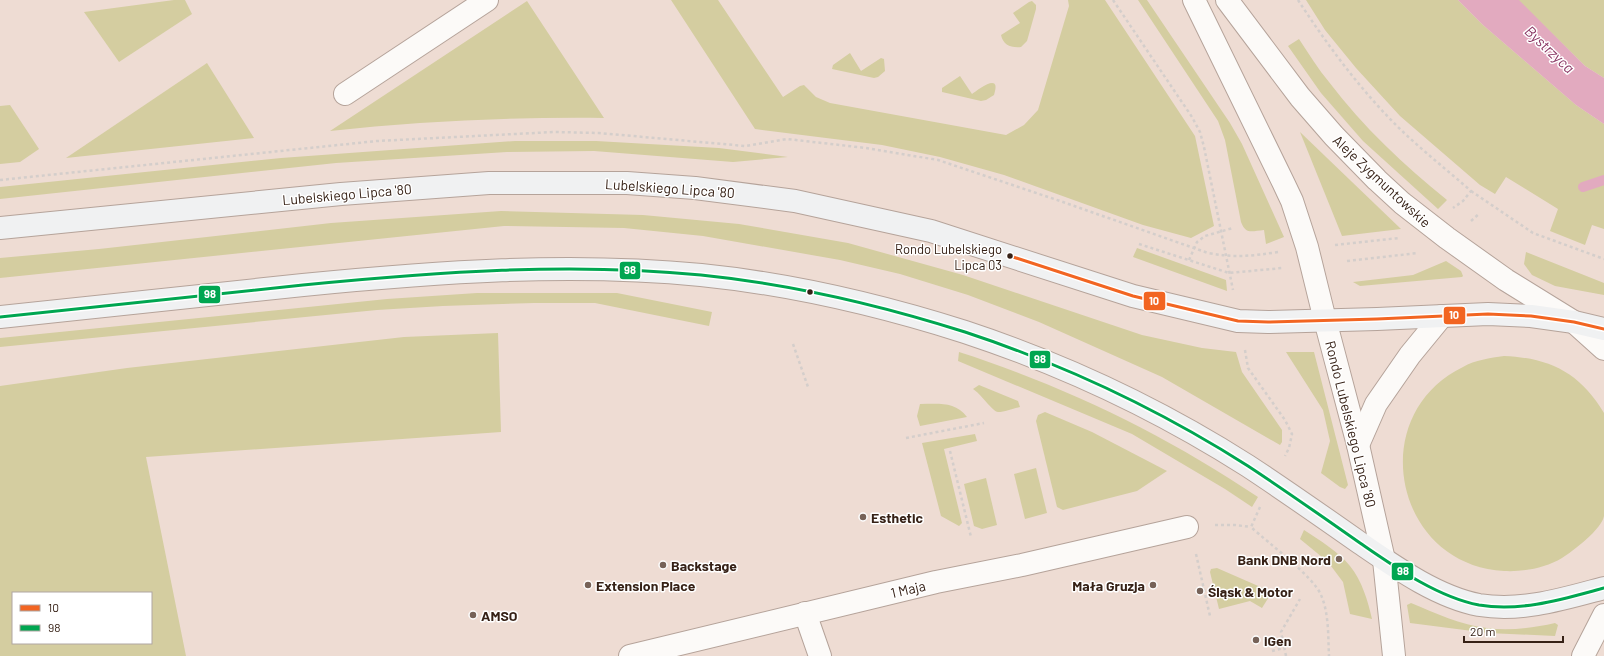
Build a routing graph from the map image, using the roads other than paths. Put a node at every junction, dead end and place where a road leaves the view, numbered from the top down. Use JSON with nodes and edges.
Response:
{"nodes":[{"id":1,"x":487,"y":0,"type":"edge"},
{"id":2,"x":1194,"y":0,"type":"edge"},
{"id":3,"x":1227,"y":0,"type":"edge"},
{"id":4,"x":345,"y":94,"type":"dead end"},
{"id":5,"x":0,"y":228,"type":"edge"},
{"id":6,"x":1442,"y":316,"type":"junction"},
{"id":7,"x":0,"y":317,"type":"edge"},
{"id":8,"x":1325,"y":320,"type":"junction"},
{"id":9,"x":1574,"y":322,"type":"junction"},
{"id":10,"x":1604,"y":329,"type":"edge"},
{"id":11,"x":1604,"y":349,"type":"edge"},
{"id":12,"x":1358,"y":445,"type":"junction"},
{"id":13,"x":1187,"y":527,"type":"road end"},
{"id":14,"x":1384,"y":560,"type":"junction"},
{"id":15,"x":1604,"y":588,"type":"edge"},
{"id":16,"x":805,"y":613,"type":"junction"},
{"id":17,"x":1604,"y":615,"type":"edge"},
{"id":18,"x":630,"y":656,"type":"edge"},
{"id":19,"x":820,"y":656,"type":"edge"},
{"id":20,"x":1394,"y":656,"type":"edge"},
{"id":21,"x":1583,"y":656,"type":"edge"}],
"edges":[{"from":1,"to":4,"type":"street"},
{"from":2,"to":8,"type":"street"},
{"from":3,"to":9,"type":"street","name":"Aleje Zygmuntowskie"},
{"from":5,"to":8,"type":"main road","name":"Lubelskiego Lipca '80"},
{"from":6,"to":8,"type":"main road","name":"Rondo Lubelskiego Lipca '80"},
{"from":6,"to":9,"type":"main road","name":"Rondo Lubelskiego Lipca '80"},
{"from":6,"to":12,"type":"street"},
{"from":7,"to":14,"type":"main road"},
{"from":8,"to":12,"type":"street","name":"Rondo Lubelskiego Lipca '80"},
{"from":9,"to":10,"type":"main road","name":"Rondo Lubelskiego Lipca '80"},
{"from":9,"to":11,"type":"street"},
{"from":12,"to":14,"type":"street","name":"Rondo Lubelskiego Lipca '80"},
{"from":13,"to":16,"type":"street","name":"1 Maja"},
{"from":14,"to":15,"type":"main road"},
{"from":14,"to":20,"type":"street","name":"Rondo Lubelskiego Lipca '80"},
{"from":16,"to":18,"type":"street","name":"1 Maja"},
{"from":16,"to":19,"type":"street"},
{"from":17,"to":21,"type":"street"}]}
